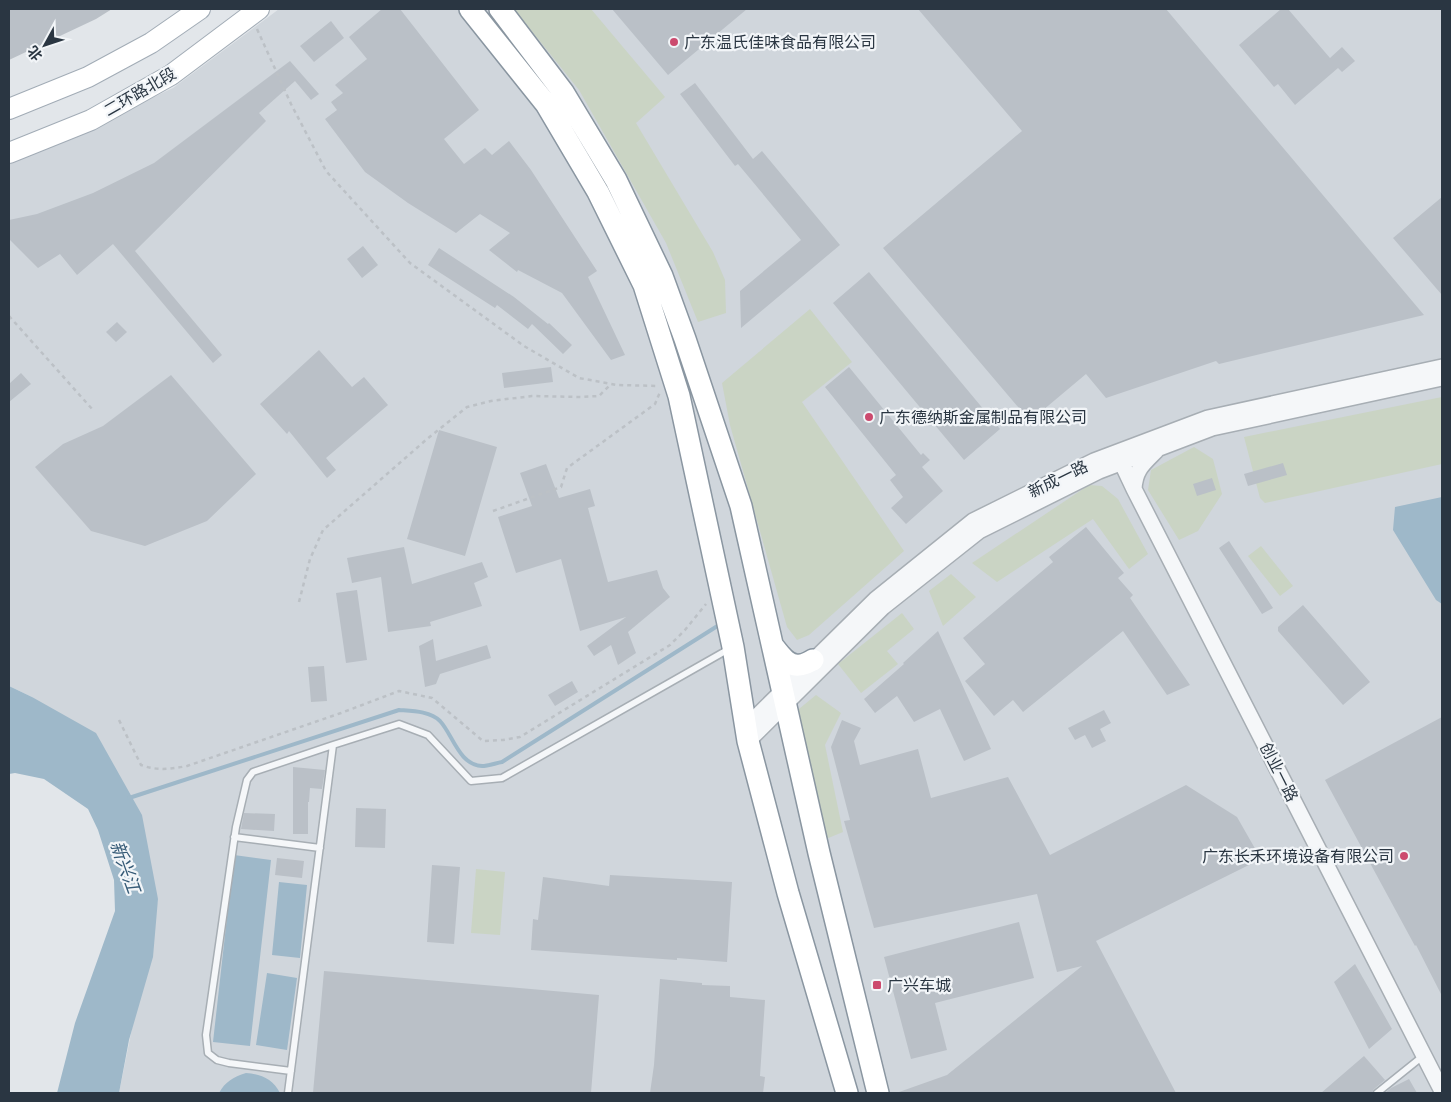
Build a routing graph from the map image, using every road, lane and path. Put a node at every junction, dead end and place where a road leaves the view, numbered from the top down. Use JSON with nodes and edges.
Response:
{"nodes":[{"id":1,"x":200,"y":9,"type":"edge"},
{"id":2,"x":470,"y":9,"type":"edge"},
{"id":3,"x":500,"y":9,"type":"edge"},
{"id":4,"x":255,"y":12,"type":"edge"},
{"id":5,"x":9,"y":109,"type":"edge"},
{"id":6,"x":9,"y":153,"type":"edge"},
{"id":7,"x":9,"y":316,"type":"edge"},
{"id":8,"x":1442,"y":367,"type":"edge"},
{"id":9,"x":1442,"y":378,"type":"edge"},
{"id":10,"x":611,"y":384,"type":"junction"},
{"id":11,"x":93,"y":410,"type":"dead end"},
{"id":12,"x":1159,"y":448,"type":"junction"},
{"id":13,"x":1119,"y":457,"type":"junction"},
{"id":14,"x":1085,"y":478,"type":"junction"},
{"id":15,"x":1134,"y":489,"type":"junction"},
{"id":16,"x":493,"y":511,"type":"dead end"},
{"id":17,"x":720,"y":587,"type":"junction"},
{"id":18,"x":299,"y":602,"type":"dead end"},
{"id":19,"x":773,"y":646,"type":"junction"},
{"id":20,"x":733,"y":647,"type":"junction"},
{"id":21,"x":813,"y":660,"type":"junction"},
{"id":22,"x":784,"y":697,"type":"junction"},
{"id":23,"x":119,"y":720,"type":"dead end"},
{"id":24,"x":747,"y":734,"type":"junction"},
{"id":25,"x":333,"y":745,"type":"junction"},
{"id":26,"x":234,"y":838,"type":"junction"},
{"id":27,"x":320,"y":848,"type":"junction"},
{"id":28,"x":1424,"y":1055,"type":"junction"},
{"id":29,"x":291,"y":1070,"type":"junction"},
{"id":30,"x":1442,"y":1091,"type":"edge"},
{"id":31,"x":288,"y":1093,"type":"edge"},
{"id":32,"x":847,"y":1093,"type":"edge"},
{"id":33,"x":878,"y":1093,"type":"edge"},
{"id":34,"x":1377,"y":1093,"type":"edge"}],
"edges":[{"from":1,"to":5,"type":"main road"},
{"from":2,"to":17,"type":"highway"},
{"from":3,"to":19,"type":"highway"},
{"from":4,"to":6,"type":"main road","name":"二环路北段"},
{"from":4,"to":10,"type":"path"},
{"from":7,"to":11,"type":"path"},
{"from":8,"to":13,"type":"street","name":"新成一路"},
{"from":9,"to":12,"type":"street","name":"新成一路"},
{"from":10,"to":16,"type":"path"},
{"from":10,"to":18,"type":"path"},
{"from":12,"to":13,"type":"street","name":"新成一路"},
{"from":12,"to":15,"type":"street"},
{"from":13,"to":14,"type":"street","name":"新成一路"},
{"from":13,"to":15,"type":"street","name":"创业一路"},
{"from":13,"to":21,"type":"street","name":"新成一路"},
{"from":14,"to":15,"type":"street"},
{"from":14,"to":22,"type":"street","name":"新成一路"},
{"from":15,"to":28,"type":"street","name":"创业一路"},
{"from":17,"to":20,"type":"highway"},
{"from":17,"to":23,"type":"path"},
{"from":19,"to":21,"type":"highway"},
{"from":19,"to":22,"type":"highway"},
{"from":20,"to":24,"type":"highway"},
{"from":20,"to":25,"type":"lane"},
{"from":21,"to":22,"type":"street","name":"新成一路"},
{"from":22,"to":24,"type":"street","name":"新成一路"},
{"from":22,"to":33,"type":"highway"},
{"from":24,"to":32,"type":"highway"},
{"from":25,"to":26,"type":"lane"},
{"from":25,"to":27,"type":"lane"},
{"from":26,"to":27,"type":"lane"},
{"from":26,"to":29,"type":"lane"},
{"from":27,"to":29,"type":"lane"},
{"from":28,"to":30,"type":"street","name":"创业一路"},
{"from":28,"to":34,"type":"lane"},
{"from":29,"to":31,"type":"lane"}]}
